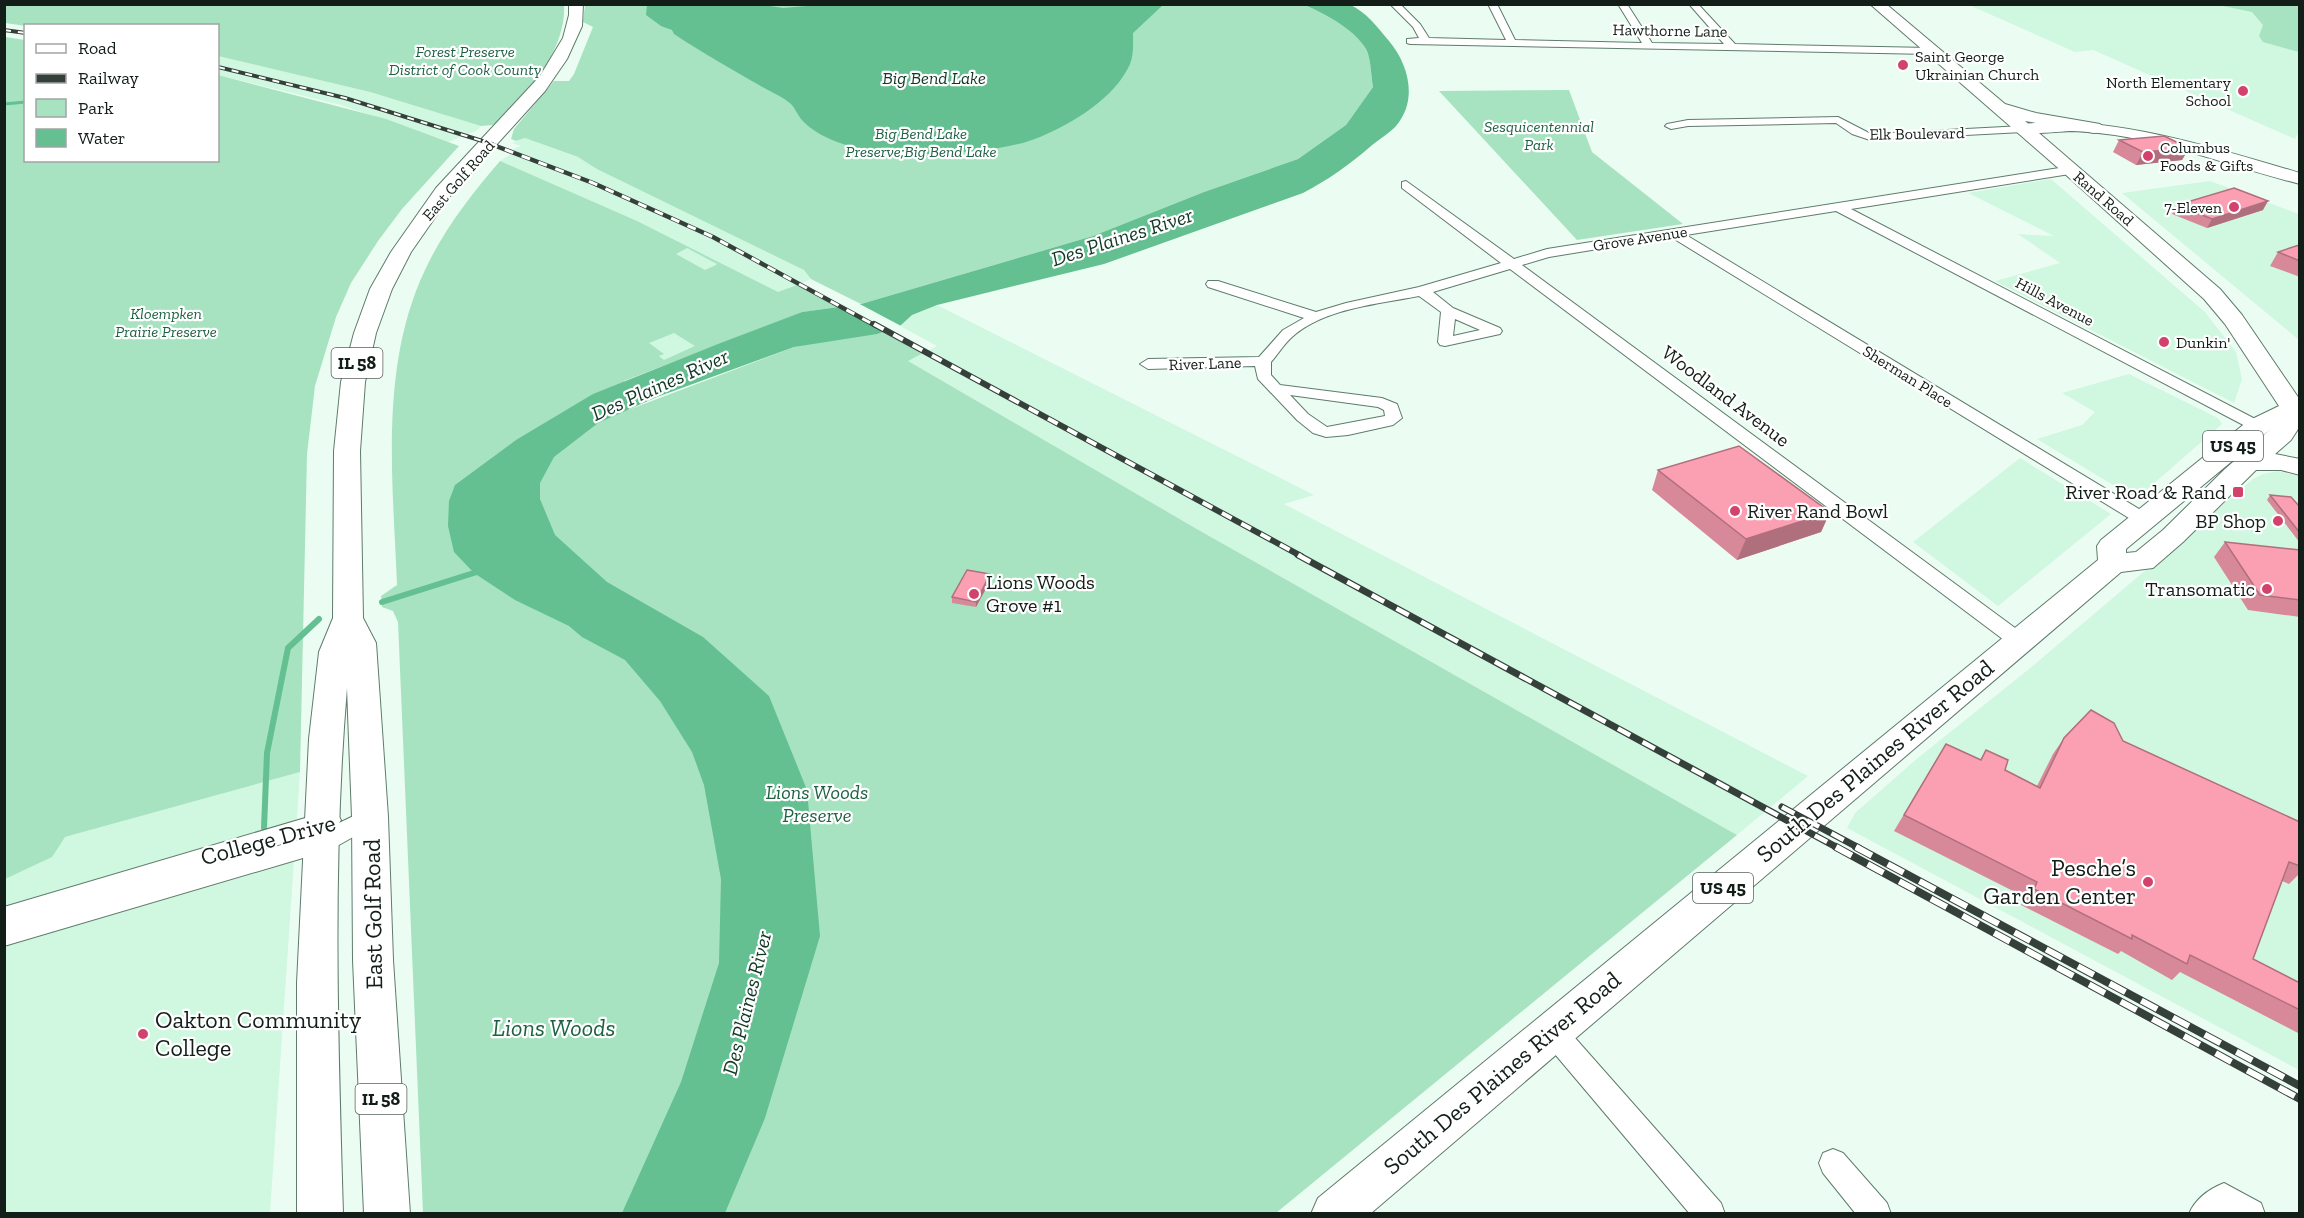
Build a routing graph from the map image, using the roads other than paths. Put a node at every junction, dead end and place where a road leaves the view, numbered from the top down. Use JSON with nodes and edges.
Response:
{"nodes":[{"id":1,"x":576,"y":4,"type":"edge"},
{"id":2,"x":1394,"y":4,"type":"edge"},
{"id":3,"x":1492,"y":4,"type":"edge"},
{"id":4,"x":1622,"y":4,"type":"edge"},
{"id":5,"x":1694,"y":4,"type":"edge"},
{"id":6,"x":1877,"y":4,"type":"edge"},
{"id":7,"x":1410,"y":41,"type":"dead end"},
{"id":8,"x":1425,"y":41,"type":"junction"},
{"id":9,"x":1512,"y":43,"type":"junction"},
{"id":10,"x":1649,"y":45,"type":"junction"},
{"id":11,"x":1731,"y":46,"type":"junction"},
{"id":12,"x":1930,"y":51,"type":"junction"},
{"id":13,"x":1994,"y":105,"type":"junction"},
{"id":14,"x":1671,"y":126,"type":"dead end"},
{"id":15,"x":2094,"y":128,"type":"junction"},
{"id":16,"x":2023,"y":129,"type":"junction"},
{"id":17,"x":2120,"y":133,"type":"junction"},
{"id":18,"x":2072,"y":170,"type":"junction"},
{"id":19,"x":2300,"y":179,"type":"edge"},
{"id":20,"x":1406,"y":186,"type":"dead end"},
{"id":21,"x":1836,"y":206,"type":"junction"},
{"id":22,"x":1673,"y":232,"type":"junction"},
{"id":23,"x":1514,"y":265,"type":"junction"},
{"id":24,"x":1213,"y":284,"type":"dead end"},
{"id":25,"x":1422,"y":291,"type":"junction"},
{"id":26,"x":1448,"y":311,"type":"dead end"},
{"id":27,"x":1316,"y":317,"type":"junction"},
{"id":28,"x":1263,"y":361,"type":"junction"},
{"id":29,"x":1148,"y":364,"type":"dead end"},
{"id":30,"x":1277,"y":389,"type":"junction"},
{"id":31,"x":2297,"y":412,"type":"edge"},
{"id":32,"x":2257,"y":426,"type":"junction"},
{"id":33,"x":2249,"y":462,"type":"junction"},
{"id":34,"x":2300,"y":467,"type":"edge"},
{"id":35,"x":2143,"y":519,"type":"junction"},
{"id":36,"x":2113,"y":563,"type":"junction"},
{"id":37,"x":348,"y":618,"type":"junction"},
{"id":38,"x":2019,"y":641,"type":"junction"},
{"id":39,"x":370,"y":817,"type":"junction"},
{"id":40,"x":323,"y":832,"type":"junction"},
{"id":41,"x":4,"y":918,"type":"edge"},
{"id":42,"x":4,"y":935,"type":"edge"},
{"id":43,"x":1552,"y":1031,"type":"junction"},
{"id":44,"x":1833,"y":1163,"type":"dead end"},
{"id":45,"x":320,"y":1214,"type":"edge"},
{"id":46,"x":387,"y":1214,"type":"edge"},
{"id":47,"x":1334,"y":1214,"type":"edge"},
{"id":48,"x":1710,"y":1214,"type":"edge"},
{"id":49,"x":1876,"y":1214,"type":"edge"},
{"id":50,"x":2204,"y":1214,"type":"edge"},
{"id":51,"x":2250,"y":1214,"type":"edge"}],
"edges":[{"from":1,"to":37,"type":"main road","name":"East Golf Road","number":"IL 58"},
{"from":2,"to":8,"type":"street"},
{"from":3,"to":9,"type":"street"},
{"from":4,"to":10,"type":"street"},
{"from":5,"to":11,"type":"street"},
{"from":6,"to":12,"type":"main road","name":"Rand Road"},
{"from":7,"to":8,"type":"street","name":"Hawthorne Lane"},
{"from":8,"to":9,"type":"street","name":"Hawthorne Lane"},
{"from":9,"to":10,"type":"street","name":"Hawthorne Lane"},
{"from":10,"to":11,"type":"street","name":"Hawthorne Lane"},
{"from":11,"to":12,"type":"street","name":"Hawthorne Lane"},
{"from":12,"to":13,"type":"main road","name":"Rand Road"},
{"from":13,"to":15,"type":"main road"},
{"from":13,"to":16,"type":"main road","name":"Rand Road"},
{"from":14,"to":16,"type":"street","name":"Elk Boulevard"},
{"from":15,"to":16,"type":"main road","name":"Elk Boulevard"},
{"from":15,"to":17,"type":"main road","name":"Elk Boulevard"},
{"from":16,"to":17,"type":"main road","name":"Elk Boulevard"},
{"from":16,"to":18,"type":"main road","name":"Rand Road"},
{"from":17,"to":19,"type":"main road","name":"Elk Boulevard"},
{"from":18,"to":21,"type":"street","name":"Grove Avenue"},
{"from":18,"to":31,"type":"main road","name":"Rand Road"},
{"from":20,"to":23,"type":"street","name":"Woodland Avenue"},
{"from":21,"to":22,"type":"street","name":"Grove Avenue"},
{"from":21,"to":32,"type":"street","name":"Hills Avenue"},
{"from":22,"to":23,"type":"street","name":"Grove Avenue"},
{"from":22,"to":35,"type":"street","name":"Sherman Place"},
{"from":23,"to":25,"type":"street","name":"Grove Avenue"},
{"from":23,"to":38,"type":"street","name":"Woodland Avenue"},
{"from":24,"to":27,"type":"street"},
{"from":25,"to":26,"type":"street"},
{"from":25,"to":27,"type":"street","name":"Grove Avenue"},
{"from":27,"to":28,"type":"street","name":"Grove Avenue"},
{"from":28,"to":29,"type":"street","name":"River Lane"},
{"from":28,"to":30,"type":"street"},
{"from":30,"to":30,"type":"street"},
{"from":31,"to":32,"type":"main road","number":"US 45"},
{"from":31,"to":33,"type":"main road","number":"US 45"},
{"from":32,"to":35,"type":"main road","number":"US 45"},
{"from":33,"to":34,"type":"main road"},
{"from":33,"to":36,"type":"main road","number":"US 45"},
{"from":35,"to":36,"type":"main road","number":"US 45"},
{"from":36,"to":38,"type":"main road","name":"South Des Plaines River Road","number":"US 45"},
{"from":37,"to":39,"type":"main road","name":"East Golf Road","number":"IL 58"},
{"from":37,"to":40,"type":"main road","name":"East Golf Road","number":"IL 58"},
{"from":38,"to":43,"type":"main road","name":"South Des Plaines River Road","number":"US 45"},
{"from":39,"to":40,"type":"street","name":"College Drive"},
{"from":39,"to":46,"type":"main road","name":"East Golf Road","number":"IL 58"},
{"from":40,"to":41,"type":"street","name":"College Drive"},
{"from":40,"to":42,"type":"street","name":"College Drive"},
{"from":40,"to":45,"type":"main road","name":"East Golf Road","number":"IL 58"},
{"from":43,"to":47,"type":"main road","name":"South Des Plaines River Road","number":"US 45"},
{"from":43,"to":48,"type":"street"},
{"from":44,"to":49,"type":"street"},
{"from":50,"to":51,"type":"street"}]}
